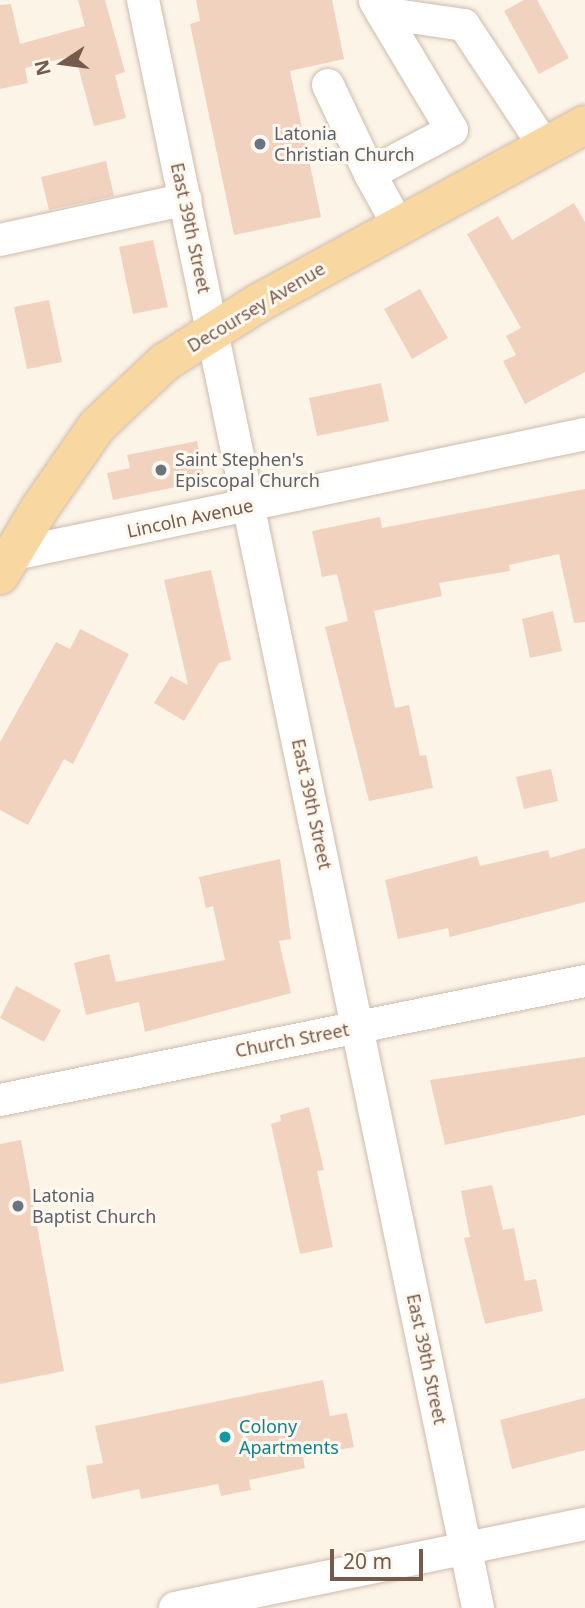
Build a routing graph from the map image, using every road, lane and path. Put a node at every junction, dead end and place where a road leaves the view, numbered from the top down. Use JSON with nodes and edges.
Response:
{"nodes":[{"id":1,"x":143,"y":0,"type":"edge"},
{"id":2,"x":378,"y":7,"type":"edge"},
{"id":3,"x":328,"y":85,"type":"dead end"},
{"id":4,"x":585,"y":125,"type":"edge"},
{"id":5,"x":545,"y":147,"type":"junction"},
{"id":6,"x":370,"y":174,"type":"junction"},
{"id":7,"x":186,"y":199,"type":"junction"},
{"id":8,"x":398,"y":225,"type":"junction"},
{"id":9,"x":0,"y":240,"type":"edge"},
{"id":10,"x":212,"y":332,"type":"junction"},
{"id":11,"x":585,"y":435,"type":"edge"},
{"id":12,"x":250,"y":505,"type":"junction"},
{"id":13,"x":4,"y":562,"type":"edge"},
{"id":14,"x":585,"y":981,"type":"edge"},
{"id":15,"x":358,"y":1027,"type":"junction"},
{"id":16,"x":0,"y":1100,"type":"edge"},
{"id":17,"x":585,"y":1524,"type":"edge"},
{"id":18,"x":465,"y":1548,"type":"junction"},
{"id":19,"x":175,"y":1608,"type":"edge"},
{"id":20,"x":478,"y":1608,"type":"edge"}],
"edges":[{"from":1,"to":7,"type":"street","name":"East 39th Street"},
{"from":2,"to":5,"type":"street"},
{"from":2,"to":6,"type":"street"},
{"from":3,"to":6,"type":"street"},
{"from":4,"to":5,"type":"main road","name":"Decoursey Avenue"},
{"from":5,"to":8,"type":"main road","name":"Decoursey Avenue"},
{"from":6,"to":8,"type":"street"},
{"from":7,"to":9,"type":"street"},
{"from":7,"to":10,"type":"street","name":"East 39th Street"},
{"from":8,"to":10,"type":"main road","name":"Decoursey Avenue"},
{"from":10,"to":12,"type":"street","name":"East 39th Street"},
{"from":10,"to":13,"type":"main road","name":"Decoursey Avenue"},
{"from":11,"to":12,"type":"street","name":"Lincoln Avenue"},
{"from":12,"to":13,"type":"street","name":"Lincoln Avenue"},
{"from":12,"to":15,"type":"street","name":"East 39th Street"},
{"from":14,"to":15,"type":"street","name":"Church Street"},
{"from":15,"to":16,"type":"street","name":"Church Street"},
{"from":15,"to":18,"type":"street","name":"East 39th Street"},
{"from":17,"to":18,"type":"street"},
{"from":18,"to":19,"type":"street"},
{"from":18,"to":20,"type":"street","name":"East 39th Street"}]}
